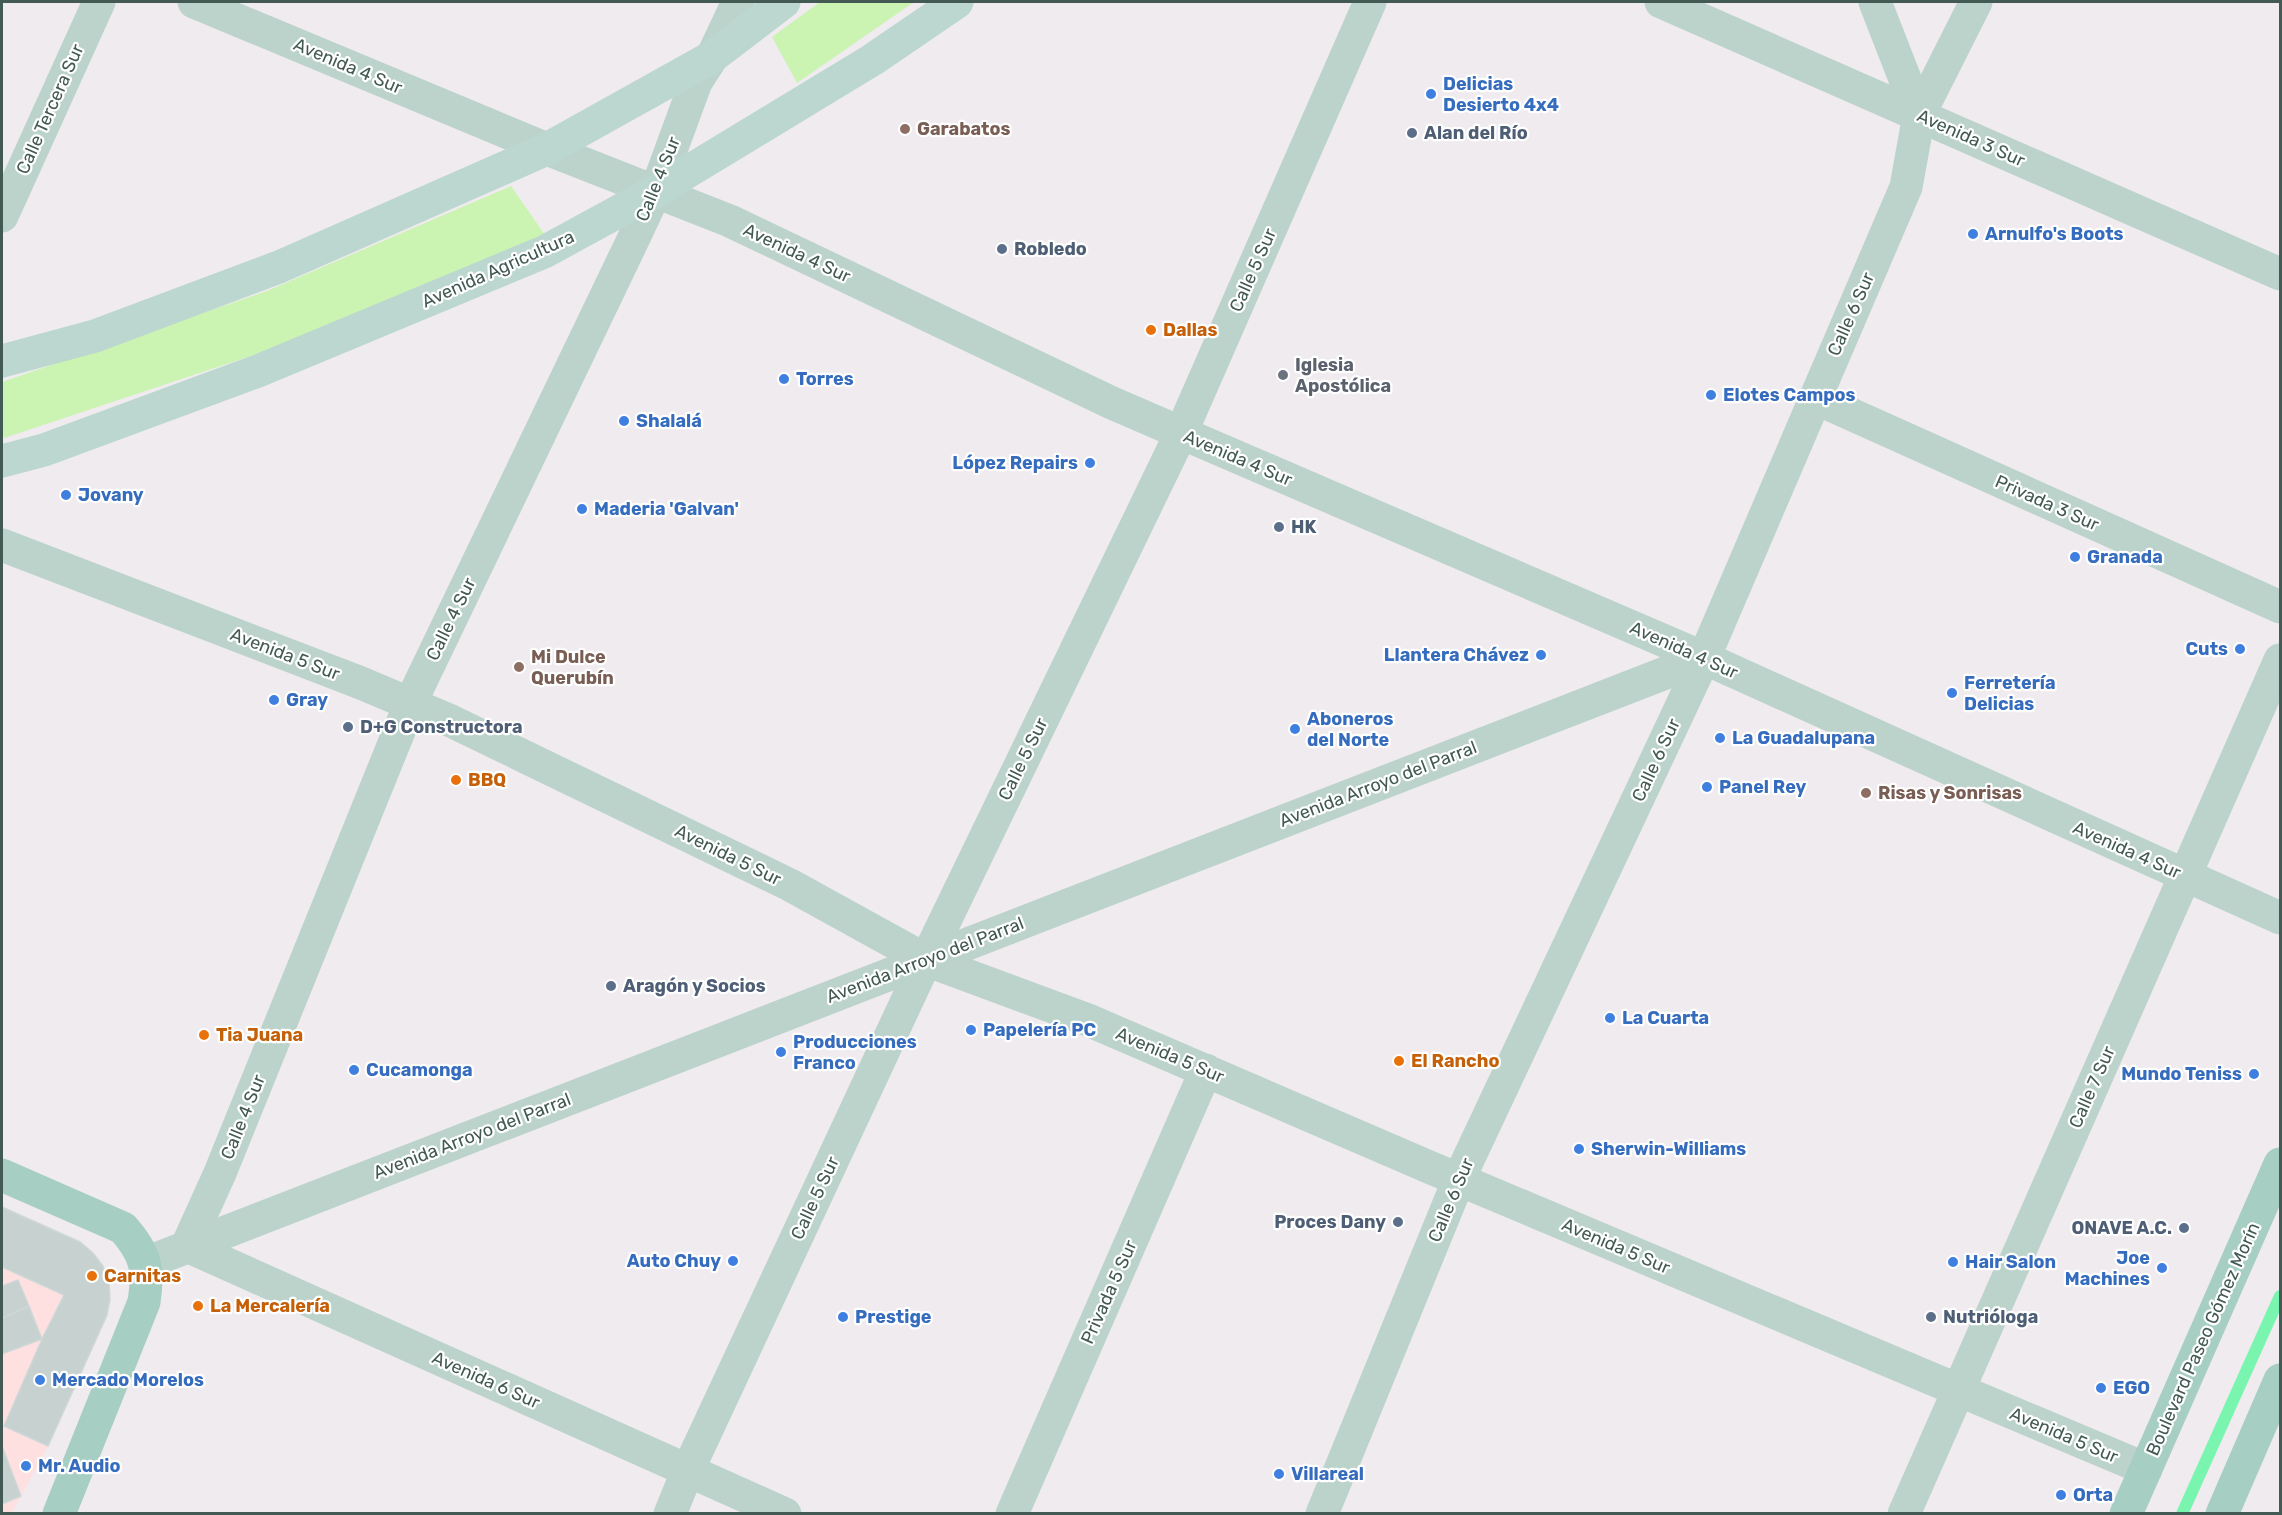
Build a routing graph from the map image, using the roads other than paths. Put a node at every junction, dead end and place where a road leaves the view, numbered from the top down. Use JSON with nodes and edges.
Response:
{"nodes":[{"id":1,"x":99,"y":2,"type":"edge"},
{"id":2,"x":194,"y":2,"type":"edge"},
{"id":3,"x":738,"y":2,"type":"edge"},
{"id":4,"x":784,"y":2,"type":"edge"},
{"id":5,"x":957,"y":2,"type":"edge"},
{"id":6,"x":1370,"y":2,"type":"edge"},
{"id":7,"x":1661,"y":2,"type":"edge"},
{"id":8,"x":1875,"y":2,"type":"edge"},
{"id":9,"x":1976,"y":2,"type":"edge"},
{"id":10,"x":712,"y":57,"type":"junction"},
{"id":11,"x":1919,"y":115,"type":"junction"},
{"id":12,"x":547,"y":149,"type":"junction"},
{"id":13,"x":656,"y":191,"type":"junction"},
{"id":14,"x":2,"y":216,"type":"edge"},
{"id":15,"x":2280,"y":274,"type":"edge"},
{"id":16,"x":2,"y":360,"type":"edge"},
{"id":17,"x":1815,"y":398,"type":"junction"},
{"id":18,"x":1181,"y":433,"type":"junction"},
{"id":19,"x":2,"y":461,"type":"edge"},
{"id":20,"x":2,"y":544,"type":"edge"},
{"id":21,"x":2280,"y":607,"type":"edge"},
{"id":22,"x":1704,"y":658,"type":"junction"},
{"id":23,"x":2280,"y":660,"type":"edge"},
{"id":24,"x":410,"y":704,"type":"junction"},
{"id":25,"x":2185,"y":876,"type":"junction"},
{"id":26,"x":2280,"y":918,"type":"edge"},
{"id":27,"x":926,"y":960,"type":"junction"},
{"id":28,"x":1206,"y":1070,"type":"junction"},
{"id":29,"x":2280,"y":1164,"type":"edge"},
{"id":30,"x":2,"y":1175,"type":"edge"},
{"id":31,"x":1459,"y":1179,"type":"junction"},
{"id":32,"x":188,"y":1246,"type":"junction"},
{"id":33,"x":146,"y":1263,"type":"junction"},
{"id":34,"x":2280,"y":1380,"type":"edge"},
{"id":35,"x":1958,"y":1391,"type":"junction"},
{"id":36,"x":2146,"y":1469,"type":"junction"},
{"id":37,"x":688,"y":1470,"type":"junction"},
{"id":38,"x":59,"y":1514,"type":"edge"},
{"id":39,"x":670,"y":1514,"type":"edge"},
{"id":40,"x":785,"y":1514,"type":"edge"},
{"id":41,"x":1011,"y":1514,"type":"edge"},
{"id":42,"x":1322,"y":1514,"type":"edge"},
{"id":43,"x":1904,"y":1514,"type":"edge"},
{"id":44,"x":2126,"y":1514,"type":"edge"},
{"id":45,"x":2222,"y":1514,"type":"edge"}],
"edges":[{"from":1,"to":14,"type":"street","name":"Calle Tercera Sur"},
{"from":2,"to":12,"type":"street","name":"Avenida 4 Sur"},
{"from":3,"to":10,"type":"street","name":"Calle 4 Sur"},
{"from":4,"to":10,"type":"main road"},
{"from":5,"to":13,"type":"main road","name":"Avenida Agricultura"},
{"from":6,"to":18,"type":"street","name":"Calle 5 Sur"},
{"from":7,"to":11,"type":"street","name":"Avenida 3 Sur"},
{"from":8,"to":11,"type":"street"},
{"from":9,"to":11,"type":"street","name":"Calle 6 Sur"},
{"from":10,"to":12,"type":"main road"},
{"from":10,"to":13,"type":"street","name":"Calle 4 Sur"},
{"from":11,"to":15,"type":"street","name":"Avenida 3 Sur"},
{"from":11,"to":17,"type":"street","name":"Calle 6 Sur"},
{"from":12,"to":13,"type":"street","name":"Avenida 4 Sur"},
{"from":12,"to":16,"type":"main road"},
{"from":13,"to":18,"type":"street","name":"Avenida 4 Sur"},
{"from":13,"to":19,"type":"main road","name":"Avenida Agricultura"},
{"from":13,"to":24,"type":"street","name":"Calle 4 Sur"},
{"from":17,"to":21,"type":"street","name":"Privada 3 Sur"},
{"from":17,"to":22,"type":"street","name":"Calle 6 Sur"},
{"from":18,"to":22,"type":"street","name":"Avenida 4 Sur"},
{"from":18,"to":27,"type":"street","name":"Calle 5 Sur"},
{"from":20,"to":24,"type":"street","name":"Avenida 5 Sur"},
{"from":22,"to":25,"type":"street","name":"Avenida 4 Sur"},
{"from":22,"to":27,"type":"street","name":"Avenida Arroyo del Parral"},
{"from":22,"to":31,"type":"street","name":"Calle 6 Sur"},
{"from":23,"to":25,"type":"street","name":"Calle 7 Sur"},
{"from":24,"to":27,"type":"street","name":"Avenida 5 Sur"},
{"from":24,"to":32,"type":"street","name":"Calle 4 Sur"},
{"from":25,"to":26,"type":"street","name":"Avenida 4 Sur"},
{"from":25,"to":35,"type":"street","name":"Calle 7 Sur"},
{"from":27,"to":28,"type":"street","name":"Avenida 5 Sur"},
{"from":27,"to":32,"type":"street","name":"Avenida Arroyo del Parral"},
{"from":27,"to":37,"type":"street","name":"Calle 5 Sur"},
{"from":28,"to":31,"type":"street","name":"Avenida 5 Sur"},
{"from":28,"to":41,"type":"street","name":"Privada 5 Sur"},
{"from":29,"to":36,"type":"main road","name":"Boulevard Paseo Gómez Morín"},
{"from":30,"to":33,"type":"main road"},
{"from":31,"to":35,"type":"street","name":"Avenida 5 Sur"},
{"from":31,"to":42,"type":"street","name":"Calle 6 Sur"},
{"from":32,"to":33,"type":"street","name":"Avenida Arroyo del Parral"},
{"from":32,"to":37,"type":"street","name":"Avenida 6 Sur"},
{"from":33,"to":38,"type":"main road"},
{"from":34,"to":45,"type":"main road"},
{"from":35,"to":36,"type":"street","name":"Avenida 5 Sur"},
{"from":35,"to":43,"type":"street","name":"Calle 7 Sur"},
{"from":36,"to":44,"type":"main road","name":"Boulevard Paseo Gómez Morín"},
{"from":37,"to":39,"type":"street","name":"Calle 5 Sur"},
{"from":37,"to":40,"type":"street","name":"Avenida 6 Sur"}]}
